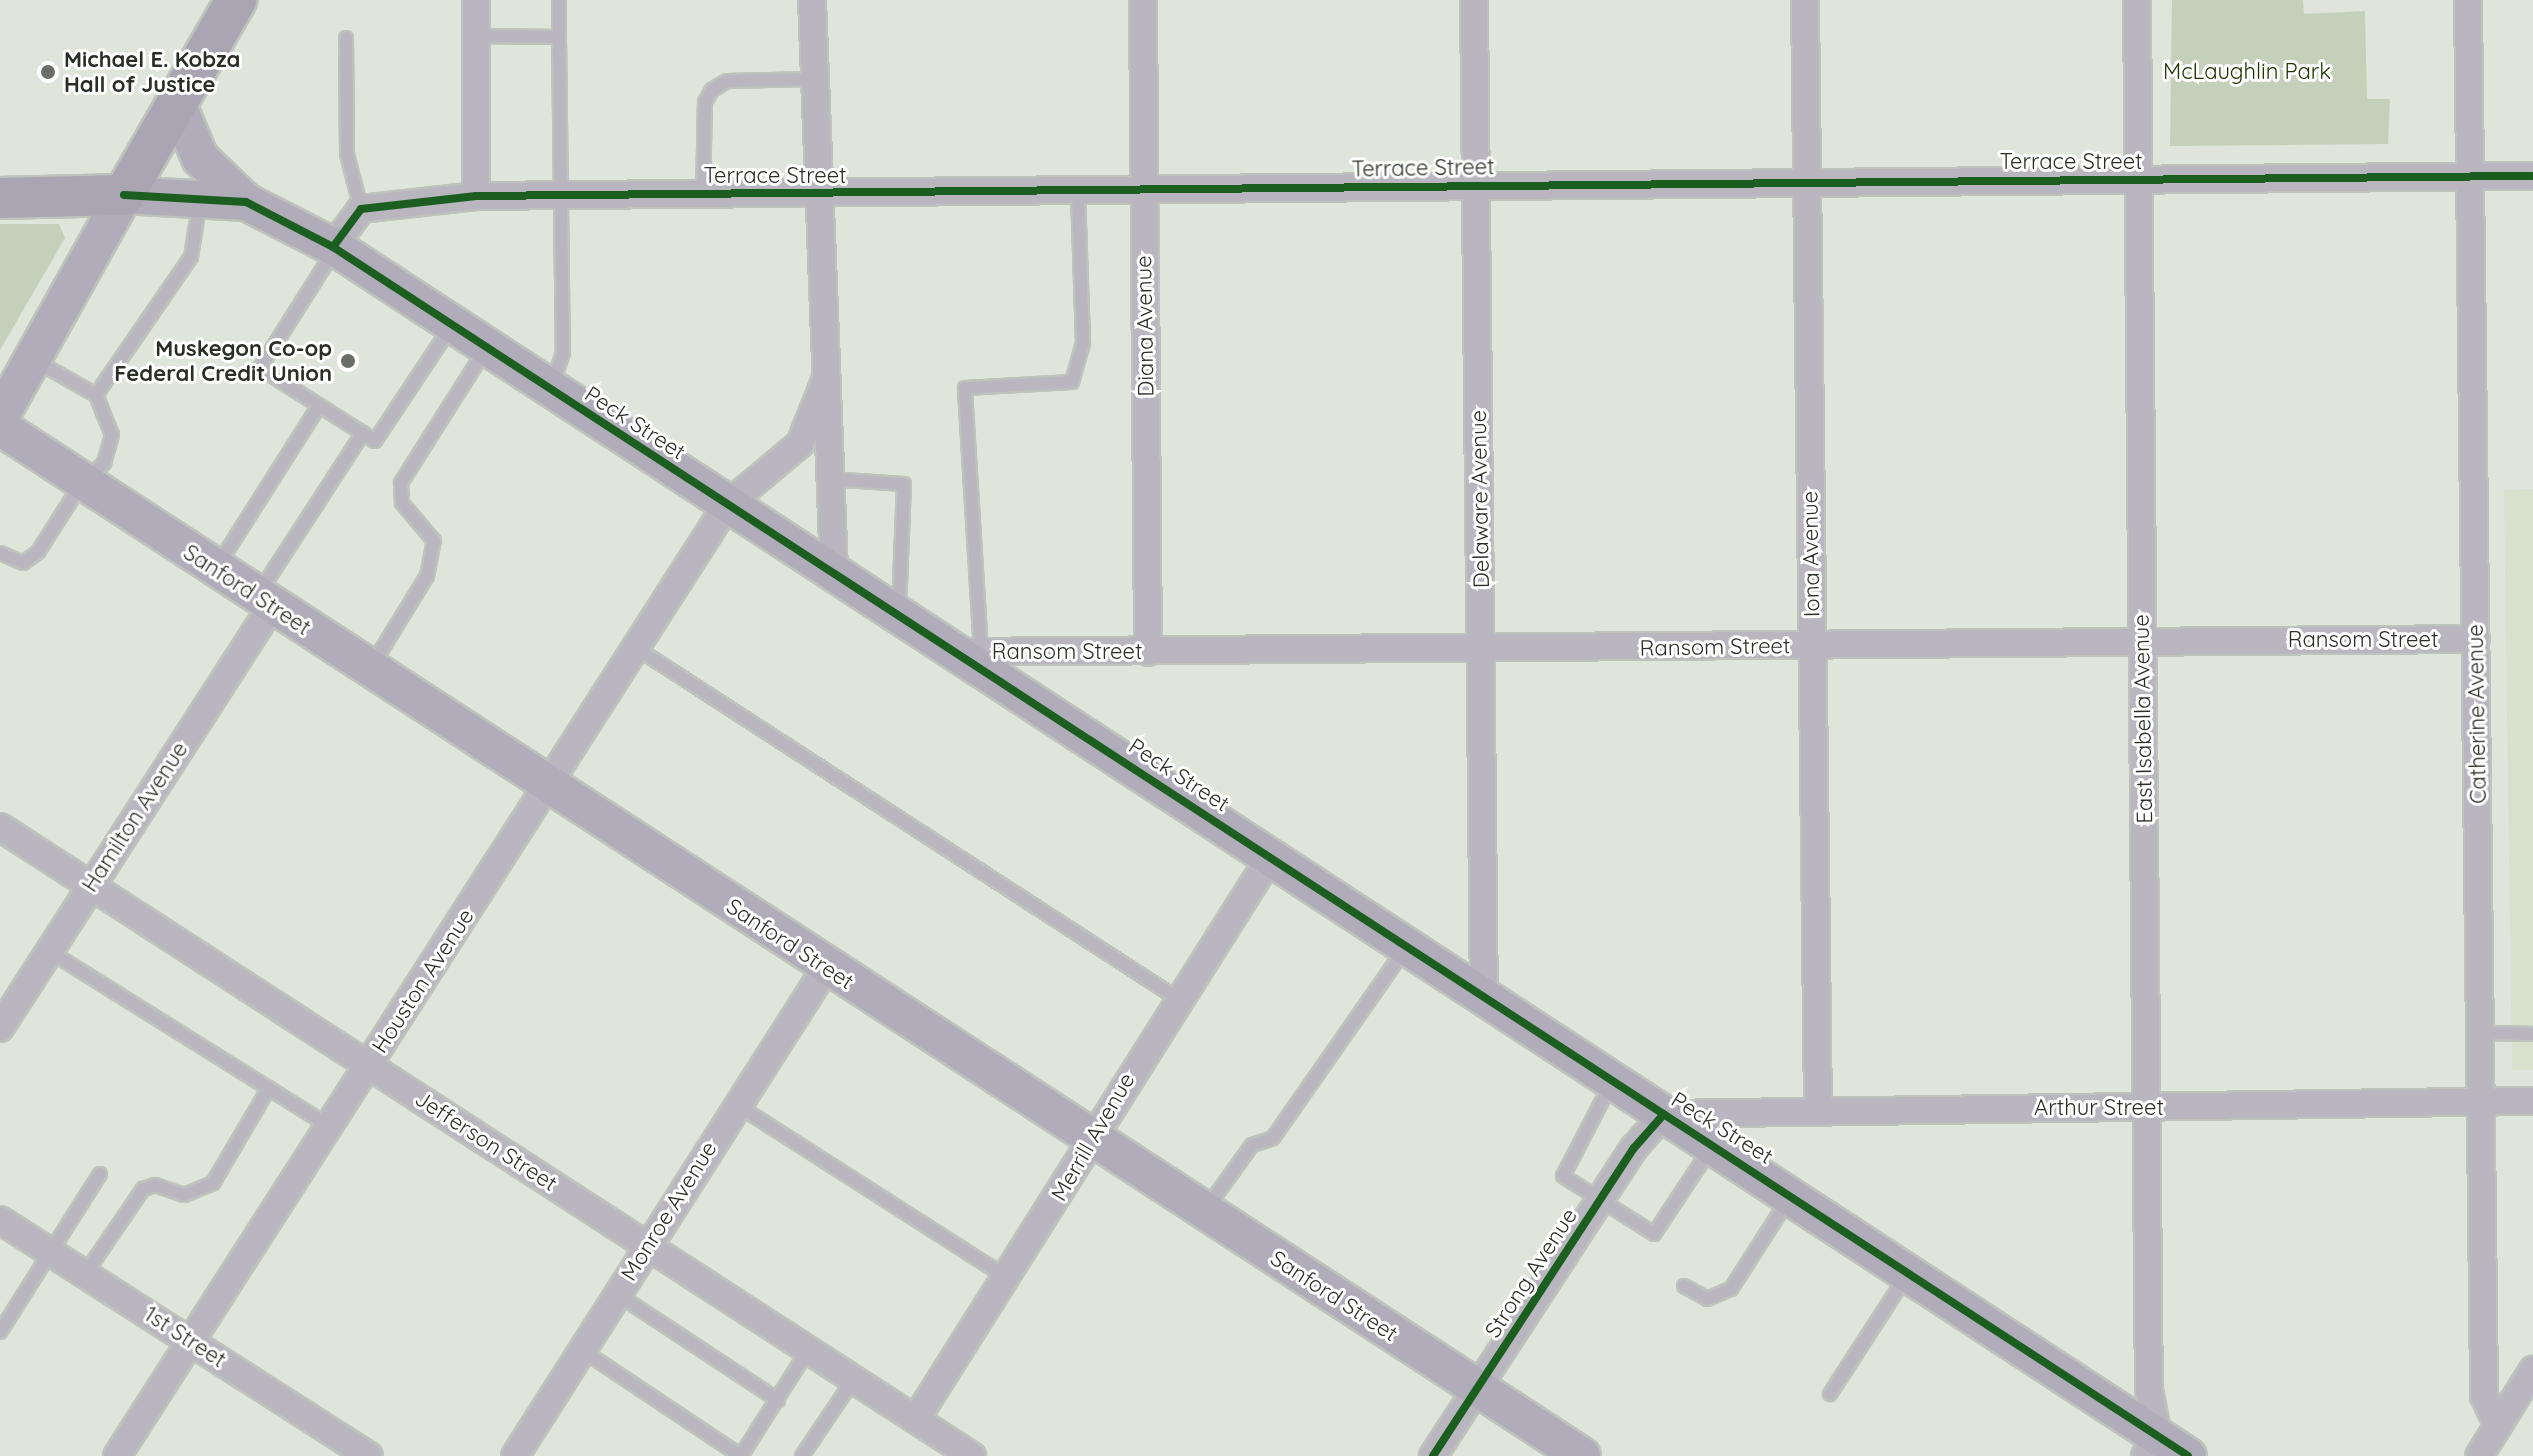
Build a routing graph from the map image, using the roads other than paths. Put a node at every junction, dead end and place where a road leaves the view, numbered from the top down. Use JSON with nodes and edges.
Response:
{"nodes":[{"id":1,"x":236,"y":0,"type":"edge"},
{"id":2,"x":476,"y":0,"type":"edge"},
{"id":3,"x":559,"y":0,"type":"edge"},
{"id":4,"x":812,"y":0,"type":"edge"},
{"id":5,"x":1143,"y":0,"type":"edge"},
{"id":6,"x":1474,"y":0,"type":"edge"},
{"id":7,"x":1805,"y":0,"type":"edge"},
{"id":8,"x":2137,"y":0,"type":"edge"},
{"id":9,"x":2468,"y":0,"type":"edge"},
{"id":10,"x":476,"y":36,"type":"junction"},
{"id":11,"x":559,"y":37,"type":"junction"},
{"id":12,"x":346,"y":38,"type":"dead end"},
{"id":13,"x":813,"y":79,"type":"junction"},
{"id":14,"x":177,"y":103,"type":"junction"},
{"id":15,"x":2470,"y":176,"type":"junction"},
{"id":16,"x":2533,"y":176,"type":"edge"},
{"id":17,"x":2138,"y":180,"type":"junction"},
{"id":18,"x":1807,"y":182,"type":"junction"},
{"id":19,"x":1475,"y":185,"type":"junction"},
{"id":20,"x":1144,"y":188,"type":"junction"},
{"id":21,"x":1078,"y":190,"type":"junction"},
{"id":22,"x":814,"y":194,"type":"junction"},
{"id":23,"x":124,"y":195,"type":"junction"},
{"id":24,"x":562,"y":195,"type":"junction"},
{"id":25,"x":703,"y":195,"type":"junction"},
{"id":26,"x":476,"y":196,"type":"junction"},
{"id":27,"x":0,"y":198,"type":"edge"},
{"id":28,"x":201,"y":199,"type":"junction"},
{"id":29,"x":246,"y":202,"type":"junction"},
{"id":30,"x":361,"y":209,"type":"junction"},
{"id":31,"x":335,"y":248,"type":"junction"},
{"id":32,"x":452,"y":325,"type":"junction"},
{"id":33,"x":487,"y":347,"type":"junction"},
{"id":34,"x":33,"y":359,"type":"junction"},
{"id":35,"x":825,"y":381,"type":"junction"},
{"id":36,"x":550,"y":389,"type":"junction"},
{"id":37,"x":96,"y":395,"type":"junction"},
{"id":38,"x":319,"y":406,"type":"junction"},
{"id":39,"x":0,"y":417,"type":"edge"},
{"id":40,"x":0,"y":427,"type":"edge"},
{"id":41,"x":363,"y":433,"type":"junction"},
{"id":42,"x":829,"y":479,"type":"junction"},
{"id":43,"x":82,"y":483,"type":"junction"},
{"id":44,"x":727,"y":505,"type":"junction"},
{"id":45,"x":0,"y":553,"type":"edge"},
{"id":46,"x":216,"y":569,"type":"junction"},
{"id":47,"x":834,"y":571,"type":"junction"},
{"id":48,"x":265,"y":601,"type":"junction"},
{"id":49,"x":898,"y":613,"type":"junction"},
{"id":50,"x":2476,"y":639,"type":"junction"},
{"id":51,"x":2142,"y":641,"type":"junction"},
{"id":52,"x":1812,"y":646,"type":"junction"},
{"id":53,"x":638,"y":649,"type":"junction"},
{"id":54,"x":1482,"y":651,"type":"junction"},
{"id":55,"x":968,"y":652,"type":"junction"},
{"id":56,"x":1148,"y":652,"type":"junction"},
{"id":57,"x":369,"y":669,"type":"junction"},
{"id":58,"x":548,"y":786,"type":"junction"},
{"id":59,"x":0,"y":827,"type":"edge"},
{"id":60,"x":1271,"y":856,"type":"junction"},
{"id":61,"x":90,"y":886,"type":"junction"},
{"id":62,"x":1406,"y":947,"type":"junction"},
{"id":63,"x":49,"y":951,"type":"junction"},
{"id":64,"x":826,"y":968,"type":"junction"},
{"id":65,"x":1178,"y":999,"type":"junction"},
{"id":66,"x":1484,"y":999,"type":"junction"},
{"id":67,"x":0,"y":1028,"type":"edge"},
{"id":68,"x":2481,"y":1033,"type":"junction"},
{"id":69,"x":2533,"y":1034,"type":"edge"},
{"id":70,"x":368,"y":1065,"type":"junction"},
{"id":71,"x":1612,"y":1082,"type":"junction"},
{"id":72,"x":269,"y":1088,"type":"junction"},
{"id":73,"x":2481,"y":1101,"type":"junction"},
{"id":74,"x":2533,"y":1101,"type":"edge"},
{"id":75,"x":737,"y":1105,"type":"junction"},
{"id":76,"x":1818,"y":1108,"type":"junction"},
{"id":77,"x":2149,"y":1108,"type":"junction"},
{"id":78,"x":1664,"y":1114,"type":"junction"},
{"id":79,"x":329,"y":1126,"type":"junction"},
{"id":80,"x":1093,"y":1140,"type":"junction"},
{"id":81,"x":1715,"y":1142,"type":"junction"},
{"id":82,"x":100,"y":1174,"type":"dead end"},
{"id":83,"x":1792,"y":1194,"type":"junction"},
{"id":84,"x":1601,"y":1199,"type":"junction"},
{"id":85,"x":1204,"y":1212,"type":"junction"},
{"id":86,"x":0,"y":1220,"type":"edge"},
{"id":87,"x":647,"y":1245,"type":"junction"},
{"id":88,"x":50,"y":1252,"type":"junction"},
{"id":89,"x":1910,"y":1269,"type":"junction"},
{"id":90,"x":85,"y":1274,"type":"junction"},
{"id":91,"x":1007,"y":1278,"type":"junction"},
{"id":92,"x":1684,"y":1286,"type":"dead end"},
{"id":93,"x":617,"y":1294,"type":"junction"},
{"id":94,"x":0,"y":1332,"type":"edge"},
{"id":95,"x":191,"y":1341,"type":"junction"},
{"id":96,"x":582,"y":1350,"type":"junction"},
{"id":97,"x":808,"y":1350,"type":"junction"},
{"id":98,"x":2533,"y":1370,"type":"edge"},
{"id":99,"x":854,"y":1379,"type":"junction"},
{"id":100,"x":1478,"y":1388,"type":"junction"},
{"id":101,"x":1830,"y":1394,"type":"dead end"},
{"id":102,"x":778,"y":1400,"type":"junction"},
{"id":103,"x":916,"y":1419,"type":"junction"},
{"id":104,"x":2498,"y":1426,"type":"junction"},
{"id":105,"x":2151,"y":1446,"type":"edge"},
{"id":106,"x":117,"y":1456,"type":"edge"},
{"id":107,"x":369,"y":1456,"type":"edge"},
{"id":108,"x":515,"y":1456,"type":"edge"},
{"id":109,"x":741,"y":1456,"type":"edge"},
{"id":110,"x":802,"y":1456,"type":"edge"},
{"id":111,"x":972,"y":1456,"type":"edge"},
{"id":112,"x":1433,"y":1456,"type":"edge"},
{"id":113,"x":1582,"y":1456,"type":"edge"},
{"id":114,"x":2188,"y":1456,"type":"edge"},
{"id":115,"x":2479,"y":1456,"type":"edge"}],
"edges":[{"from":1,"to":14,"type":"main road"},
{"from":2,"to":10,"type":"street"},
{"from":3,"to":11,"type":"lane"},
{"from":4,"to":13,"type":"street"},
{"from":5,"to":20,"type":"street","name":"Diana Avenue"},
{"from":6,"to":19,"type":"street","name":"Delaware Avenue"},
{"from":7,"to":18,"type":"street","name":"Iona Avenue"},
{"from":8,"to":17,"type":"street","name":"East Isabella Avenue"},
{"from":9,"to":15,"type":"street","name":"Catherine Avenue"},
{"from":10,"to":11,"type":"lane"},
{"from":10,"to":26,"type":"street"},
{"from":11,"to":24,"type":"lane"},
{"from":12,"to":30,"type":"lane"},
{"from":13,"to":22,"type":"street"},
{"from":13,"to":25,"type":"lane"},
{"from":14,"to":23,"type":"main road"},
{"from":14,"to":29,"type":"street"},
{"from":15,"to":16,"type":"street","name":"Terrace Street"},
{"from":15,"to":17,"type":"street","name":"Terrace Street"},
{"from":15,"to":50,"type":"street","name":"Catherine Avenue"},
{"from":17,"to":18,"type":"street","name":"Terrace Street"},
{"from":17,"to":51,"type":"street","name":"East Isabella Avenue"},
{"from":18,"to":19,"type":"street","name":"Terrace Street"},
{"from":18,"to":52,"type":"street","name":"Iona Avenue"},
{"from":19,"to":20,"type":"street","name":"Terrace Street"},
{"from":19,"to":54,"type":"street","name":"Delaware Avenue"},
{"from":20,"to":21,"type":"street","name":"Terrace Street"},
{"from":20,"to":56,"type":"street","name":"Diana Avenue"},
{"from":21,"to":22,"type":"street","name":"Terrace Street"},
{"from":21,"to":55,"type":"lane"},
{"from":22,"to":25,"type":"street","name":"Terrace Street"},
{"from":22,"to":35,"type":"street"},
{"from":23,"to":27,"type":"main road"},
{"from":23,"to":28,"type":"street","name":"Peck Street"},
{"from":23,"to":34,"type":"street"},
{"from":24,"to":25,"type":"street","name":"Terrace Street"},
{"from":24,"to":26,"type":"street","name":"Terrace Street"},
{"from":24,"to":36,"type":"lane"},
{"from":26,"to":30,"type":"street","name":"Terrace Street"},
{"from":28,"to":29,"type":"street","name":"Peck Street"},
{"from":28,"to":37,"type":"lane"},
{"from":29,"to":31,"type":"street","name":"Peck Street"},
{"from":30,"to":31,"type":"street"},
{"from":31,"to":32,"type":"street","name":"Peck Street"},
{"from":31,"to":38,"type":"lane"},
{"from":32,"to":33,"type":"street","name":"Peck Street"},
{"from":32,"to":41,"type":"lane"},
{"from":33,"to":36,"type":"street","name":"Peck Street"},
{"from":33,"to":57,"type":"lane"},
{"from":34,"to":37,"type":"lane"},
{"from":34,"to":39,"type":"street"},
{"from":35,"to":42,"type":"street"},
{"from":35,"to":44,"type":"street","name":"Houston Avenue"},
{"from":36,"to":44,"type":"street","name":"Peck Street"},
{"from":37,"to":43,"type":"lane"},
{"from":38,"to":41,"type":"lane"},
{"from":38,"to":46,"type":"lane"},
{"from":40,"to":43,"type":"street","name":"Sanford Street"},
{"from":41,"to":48,"type":"lane"},
{"from":42,"to":47,"type":"street"},
{"from":42,"to":49,"type":"lane"},
{"from":43,"to":45,"type":"lane"},
{"from":43,"to":46,"type":"street","name":"Sanford Street"},
{"from":44,"to":47,"type":"street","name":"Peck Street"},
{"from":44,"to":53,"type":"street","name":"Houston Avenue"},
{"from":46,"to":48,"type":"street","name":"Sanford Street"},
{"from":47,"to":49,"type":"street","name":"Peck Street"},
{"from":48,"to":57,"type":"street","name":"Sanford Street"},
{"from":48,"to":61,"type":"street","name":"Hamilton Avenue"},
{"from":49,"to":55,"type":"street","name":"Peck Street"},
{"from":50,"to":51,"type":"street","name":"Ransom Street"},
{"from":50,"to":68,"type":"street","name":"Catherine Avenue"},
{"from":51,"to":52,"type":"street","name":"Ransom Street"},
{"from":51,"to":77,"type":"street","name":"East Isabella Avenue"},
{"from":52,"to":54,"type":"street","name":"Ransom Street"},
{"from":52,"to":76,"type":"street","name":"Iona Avenue"},
{"from":53,"to":58,"type":"street","name":"Houston Avenue"},
{"from":53,"to":65,"type":"lane"},
{"from":54,"to":56,"type":"street","name":"Ransom Street"},
{"from":54,"to":66,"type":"street","name":"Delaware Avenue"},
{"from":55,"to":56,"type":"street","name":"Ransom Street"},
{"from":55,"to":60,"type":"street","name":"Peck Street"},
{"from":57,"to":58,"type":"street","name":"Sanford Street"},
{"from":58,"to":64,"type":"street","name":"Sanford Street"},
{"from":58,"to":70,"type":"street","name":"Houston Avenue"},
{"from":59,"to":61,"type":"street","name":"Jefferson Street"},
{"from":60,"to":62,"type":"street","name":"Peck Street"},
{"from":60,"to":65,"type":"street","name":"Merrill Avenue"},
{"from":61,"to":63,"type":"street","name":"Hamilton Avenue"},
{"from":61,"to":70,"type":"street","name":"Jefferson Street"},
{"from":62,"to":66,"type":"street","name":"Peck Street"},
{"from":62,"to":85,"type":"lane"},
{"from":63,"to":67,"type":"street","name":"Hamilton Avenue"},
{"from":63,"to":72,"type":"lane"},
{"from":64,"to":75,"type":"street","name":"Monroe Avenue"},
{"from":64,"to":80,"type":"street","name":"Sanford Street"},
{"from":65,"to":80,"type":"street","name":"Merrill Avenue"},
{"from":66,"to":71,"type":"street","name":"Peck Street"},
{"from":68,"to":69,"type":"lane"},
{"from":68,"to":73,"type":"street","name":"Catherine Avenue"},
{"from":70,"to":79,"type":"street","name":"Houston Avenue"},
{"from":70,"to":87,"type":"street","name":"Jefferson Street"},
{"from":71,"to":78,"type":"street","name":"Peck Street"},
{"from":71,"to":84,"type":"lane"},
{"from":72,"to":79,"type":"lane"},
{"from":72,"to":90,"type":"lane"},
{"from":73,"to":74,"type":"street","name":"Arthur Street"},
{"from":73,"to":77,"type":"street","name":"Arthur Street"},
{"from":73,"to":104,"type":"street","name":"Catherine Avenue"},
{"from":75,"to":87,"type":"street","name":"Monroe Avenue"},
{"from":75,"to":91,"type":"lane"},
{"from":76,"to":77,"type":"street","name":"Arthur Street"},
{"from":76,"to":78,"type":"street","name":"Arthur Street"},
{"from":77,"to":105,"type":"street","name":"East Isabella Avenue"},
{"from":78,"to":81,"type":"street","name":"Peck Street"},
{"from":78,"to":84,"type":"street","name":"Strong Avenue"},
{"from":79,"to":95,"type":"street","name":"Houston Avenue"},
{"from":80,"to":85,"type":"street","name":"Sanford Street"},
{"from":80,"to":91,"type":"street","name":"Merrill Avenue"},
{"from":81,"to":83,"type":"street","name":"Peck Street"},
{"from":81,"to":84,"type":"lane"},
{"from":82,"to":88,"type":"lane"},
{"from":83,"to":89,"type":"street","name":"Peck Street"},
{"from":83,"to":92,"type":"lane"},
{"from":84,"to":100,"type":"street","name":"Strong Avenue"},
{"from":85,"to":100,"type":"street","name":"Sanford Street"},
{"from":86,"to":88,"type":"street","name":"1st Street"},
{"from":87,"to":93,"type":"street","name":"Monroe Avenue"},
{"from":87,"to":97,"type":"street","name":"Jefferson Street"},
{"from":88,"to":90,"type":"street","name":"1st Street"},
{"from":88,"to":94,"type":"lane"},
{"from":89,"to":101,"type":"lane"},
{"from":89,"to":105,"type":"street","name":"Peck Street"},
{"from":90,"to":95,"type":"street","name":"1st Street"},
{"from":91,"to":103,"type":"street","name":"Merrill Avenue"},
{"from":93,"to":96,"type":"street","name":"Monroe Avenue"},
{"from":93,"to":102,"type":"lane"},
{"from":95,"to":106,"type":"street","name":"Houston Avenue"},
{"from":95,"to":107,"type":"street","name":"1st Street"},
{"from":96,"to":108,"type":"street","name":"Monroe Avenue"},
{"from":96,"to":109,"type":"lane"},
{"from":97,"to":99,"type":"street","name":"Jefferson Street"},
{"from":97,"to":102,"type":"lane"},
{"from":98,"to":104,"type":"street"},
{"from":99,"to":103,"type":"street","name":"Jefferson Street"},
{"from":99,"to":110,"type":"lane"},
{"from":100,"to":112,"type":"street","name":"Strong Avenue"},
{"from":100,"to":113,"type":"street","name":"Sanford Street"},
{"from":102,"to":109,"type":"lane"},
{"from":103,"to":111,"type":"street","name":"Jefferson Street"},
{"from":104,"to":115,"type":"street"},
{"from":105,"to":114,"type":"street","name":"Peck Street"}]}
